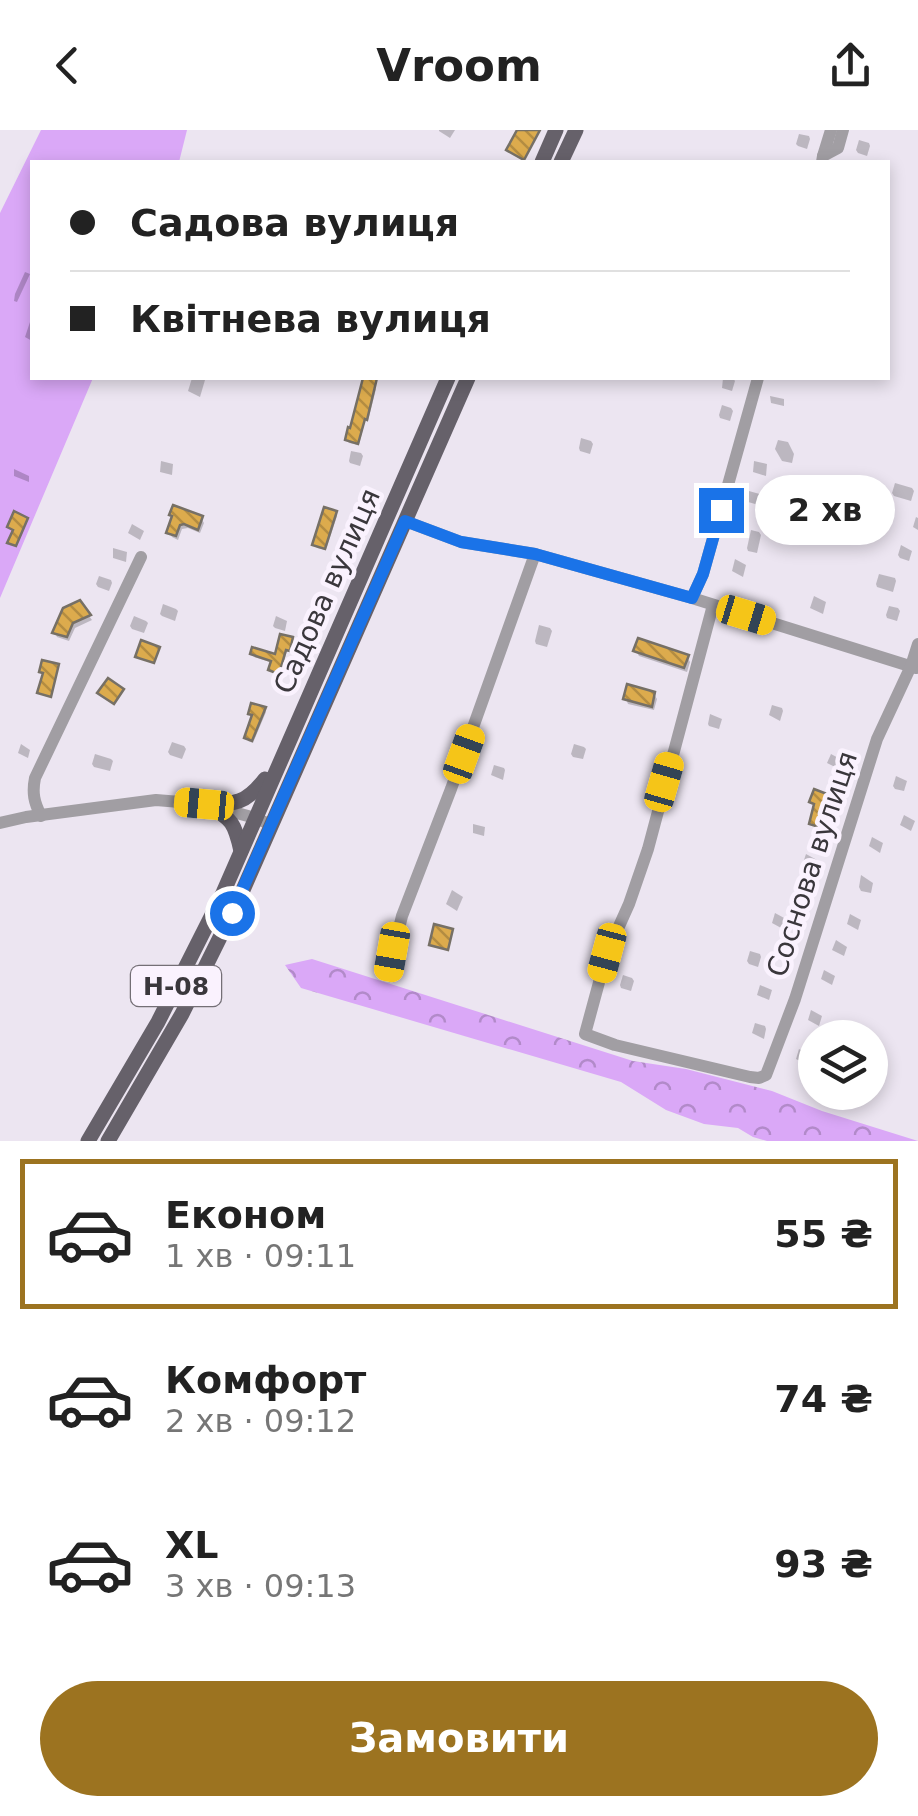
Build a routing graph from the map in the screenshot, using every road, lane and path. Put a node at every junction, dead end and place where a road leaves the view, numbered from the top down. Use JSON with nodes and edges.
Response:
{"nodes":[{"id":1,"x":556,"y":130,"type":"edge"},
{"id":2,"x":576,"y":130,"type":"edge"},
{"id":3,"x":831,"y":130,"type":"edge"},
{"id":4,"x":843,"y":130,"type":"edge"},
{"id":5,"x":822,"y":159,"type":"edge"},
{"id":6,"x":543,"y":160,"type":"edge"},
{"id":7,"x":563,"y":160,"type":"edge"},
{"id":8,"x":447,"y":380,"type":"edge"},
{"id":9,"x":467,"y":380,"type":"edge"},
{"id":10,"x":757,"y":380,"type":"edge"},
{"id":11,"x":405,"y":521,"type":"junction"},
{"id":12,"x":535,"y":554,"type":"junction"},
{"id":13,"x":142,"y":558,"type":"dead end"},
{"id":14,"x":692,"y":598,"type":"junction"},
{"id":15,"x":713,"y":605,"type":"junction"},
{"id":16,"x":918,"y":644,"type":"edge"},
{"id":17,"x":914,"y":667,"type":"edge"},
{"id":18,"x":280,"y":761,"type":"junction"},
{"id":19,"x":204,"y":804,"type":"junction"},
{"id":20,"x":41,"y":816,"type":"junction"},
{"id":21,"x":254,"y":821,"type":"junction"},
{"id":22,"x":0,"y":824,"type":"edge"},
{"id":23,"x":272,"y":824,"type":"junction"},
{"id":24,"x":241,"y":850,"type":"junction"},
{"id":25,"x":388,"y":974,"type":"dead end"},
{"id":26,"x":88,"y":1141,"type":"edge"},
{"id":27,"x":108,"y":1141,"type":"edge"}],
"edges":[{"from":1,"to":6,"type":"main road"},
{"from":2,"to":7,"type":"main road"},
{"from":3,"to":5,"type":"street"},
{"from":4,"to":5,"type":"street"},
{"from":8,"to":18,"type":"main road","name":"Садова вулиця","number":"Н-08"},
{"from":9,"to":11,"type":"main road","name":"Садова вулиця","number":"Н-08"},
{"from":10,"to":14,"type":"street"},
{"from":11,"to":12,"type":"street"},
{"from":11,"to":23,"type":"main road","name":"Садова вулиця","number":"Н-08"},
{"from":12,"to":14,"type":"street"},
{"from":12,"to":25,"type":"street"},
{"from":13,"to":20,"type":"street"},
{"from":14,"to":15,"type":"street"},
{"from":15,"to":17,"type":"street"},
{"from":15,"to":17,"type":"street","name":"Соснова вулиця"},
{"from":16,"to":17,"type":"street"},
{"from":18,"to":19,"type":"main road"},
{"from":18,"to":21,"type":"main road","name":"Садова вулиця","number":"Н-08"},
{"from":19,"to":20,"type":"street"},
{"from":19,"to":21,"type":"street"},
{"from":19,"to":24,"type":"main road"},
{"from":20,"to":22,"type":"street"},
{"from":21,"to":23,"type":"street"},
{"from":21,"to":24,"type":"main road","number":"Н-08"},
{"from":23,"to":27,"type":"main road","name":"Садова вулиця","number":"Н-08"},
{"from":24,"to":26,"type":"main road","number":"Н-08"}]}
